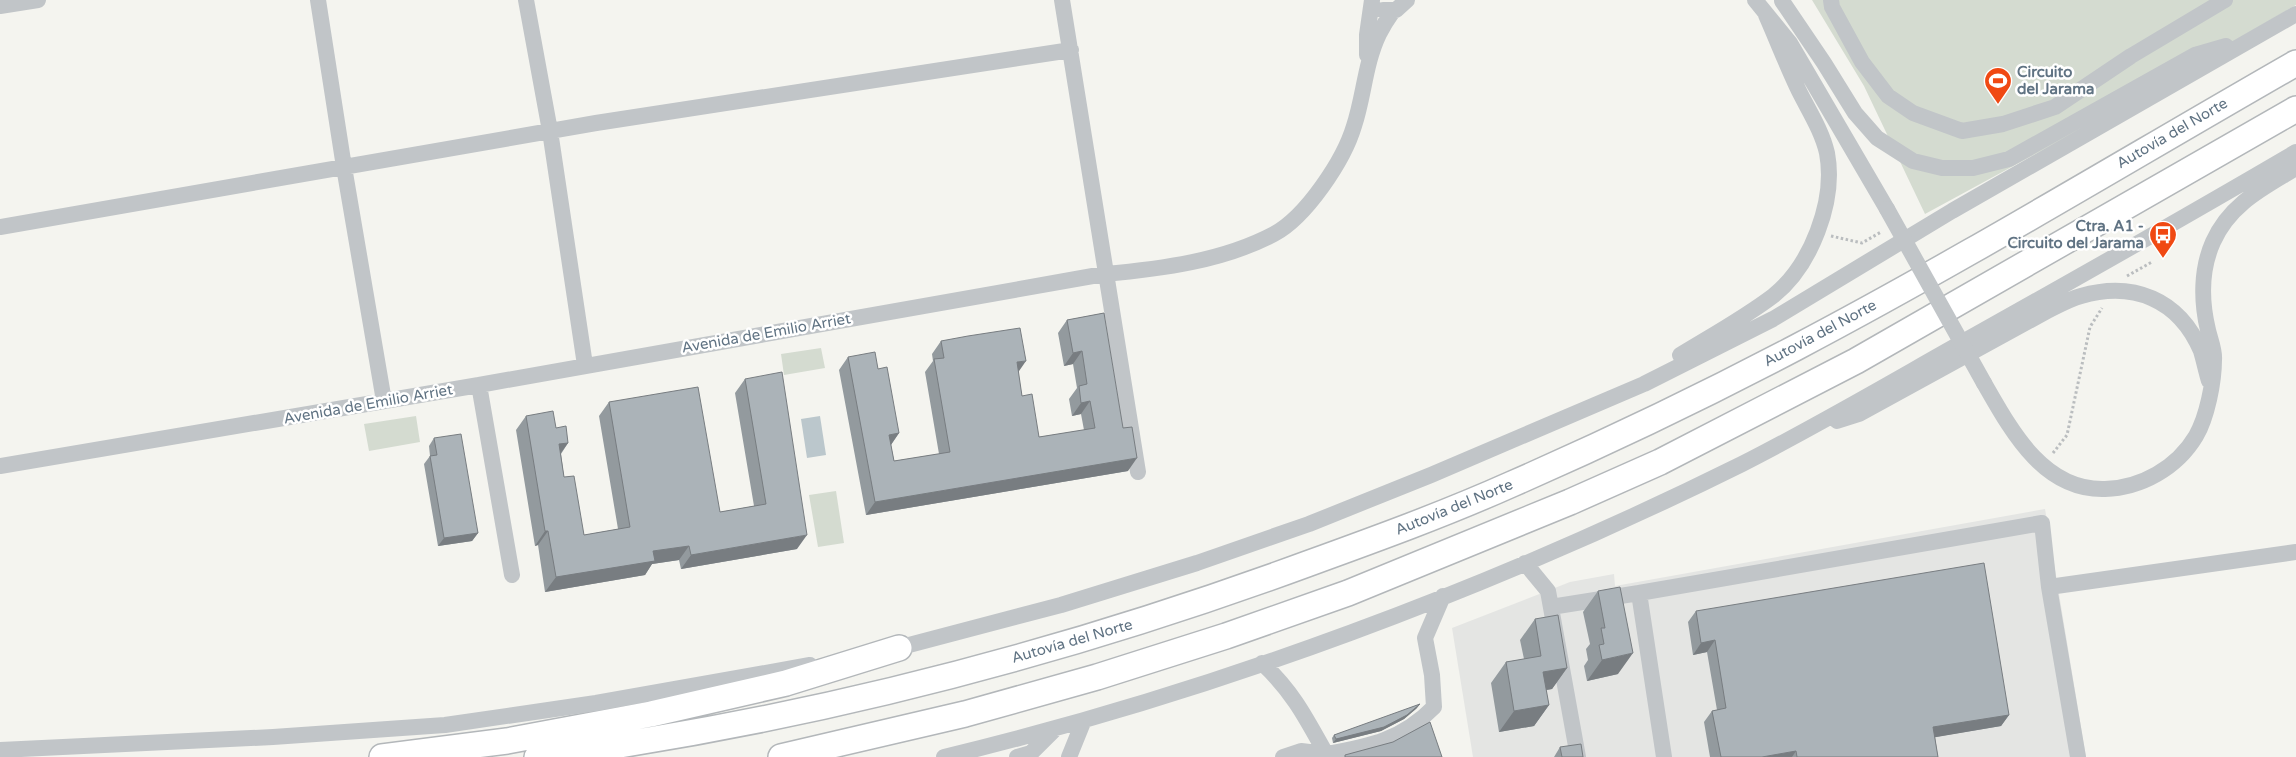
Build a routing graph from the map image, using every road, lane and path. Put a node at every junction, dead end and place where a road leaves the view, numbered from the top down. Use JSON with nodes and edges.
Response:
{"nodes":[{"id":1,"x":38,"y":0,"type":"edge"},
{"id":2,"x":318,"y":0,"type":"edge"},
{"id":3,"x":526,"y":0,"type":"edge"},
{"id":4,"x":1062,"y":0,"type":"edge"},
{"id":5,"x":1372,"y":0,"type":"edge"},
{"id":6,"x":1755,"y":0,"type":"edge"},
{"id":7,"x":1782,"y":0,"type":"edge"},
{"id":8,"x":1831,"y":0,"type":"edge"},
{"id":9,"x":2225,"y":0,"type":"edge"},
{"id":10,"x":1405,"y":4,"type":"edge"},
{"id":11,"x":0,"y":6,"type":"edge"},
{"id":12,"x":2296,"y":14,"type":"edge"},
{"id":13,"x":1766,"y":15,"type":"junction"},
{"id":14,"x":2253,"y":38,"type":"junction"},
{"id":15,"x":1790,"y":43,"type":"junction"},
{"id":16,"x":1071,"y":50,"type":"junction"},
{"id":17,"x":2296,"y":63,"type":"edge"},
{"id":18,"x":1368,"y":68,"type":"junction"},
{"id":19,"x":2296,"y":109,"type":"edge"},
{"id":20,"x":550,"y":131,"type":"junction"},
{"id":21,"x":2296,"y":152,"type":"edge"},
{"id":22,"x":344,"y":167,"type":"junction"},
{"id":23,"x":2296,"y":168,"type":"edge"},
{"id":24,"x":0,"y":227,"type":"edge"},
{"id":25,"x":1884,"y":230,"type":"dead end"},
{"id":26,"x":1818,"y":232,"type":"junction"},
{"id":27,"x":2152,"y":262,"type":"dead end"},
{"id":28,"x":1104,"y":274,"type":"junction"},
{"id":29,"x":2114,"y":291,"type":"junction"},
{"id":30,"x":585,"y":365,"type":"junction"},
{"id":31,"x":479,"y":385,"type":"junction"},
{"id":32,"x":2210,"y":386,"type":"junction"},
{"id":33,"x":384,"y":401,"type":"junction"},
{"id":34,"x":1552,"y":424,"type":"junction"},
{"id":35,"x":1802,"y":432,"type":"junction"},
{"id":36,"x":2043,"y":465,"type":"junction"},
{"id":37,"x":0,"y":466,"type":"edge"},
{"id":38,"x":1138,"y":472,"type":"edge"},
{"id":39,"x":2296,"y":552,"type":"edge"},
{"id":40,"x":1524,"y":563,"type":"junction"},
{"id":41,"x":512,"y":575,"type":"dead end"},
{"id":42,"x":2050,"y":587,"type":"junction"},
{"id":43,"x":1639,"y":593,"type":"junction"},
{"id":44,"x":1443,"y":596,"type":"junction"},
{"id":45,"x":1551,"y":607,"type":"junction"},
{"id":46,"x":899,"y":648,"type":"junction"},
{"id":47,"x":1262,"y":663,"type":"junction"},
{"id":48,"x":1084,"y":720,"type":"junction"},
{"id":49,"x":1056,"y":728,"type":"junction"},
{"id":50,"x":0,"y":750,"type":"edge"},
{"id":51,"x":1326,"y":754,"type":"junction"},
{"id":52,"x":382,"y":757,"type":"edge"},
{"id":53,"x":537,"y":757,"type":"edge"},
{"id":54,"x":781,"y":757,"type":"edge"},
{"id":55,"x":948,"y":757,"type":"edge"},
{"id":56,"x":1017,"y":757,"type":"edge"},
{"id":57,"x":1069,"y":757,"type":"edge"},
{"id":58,"x":1283,"y":757,"type":"edge"},
{"id":59,"x":1578,"y":757,"type":"edge"},
{"id":60,"x":1662,"y":757,"type":"edge"},
{"id":61,"x":2078,"y":757,"type":"edge"}],
"edges":[{"from":1,"to":11,"type":"street"},
{"from":2,"to":22,"type":"street"},
{"from":3,"to":20,"type":"street"},
{"from":4,"to":16,"type":"street"},
{"from":5,"to":10,"type":"street"},
{"from":5,"to":18,"type":"street"},
{"from":6,"to":13,"type":"street"},
{"from":7,"to":14,"type":"street"},
{"from":7,"to":15,"type":"street"},
{"from":8,"to":9,"type":"street"},
{"from":10,"to":18,"type":"street","name":"Avenida de Emilio Arriet"},
{"from":12,"to":14,"type":"street"},
{"from":13,"to":15,"type":"street"},
{"from":13,"to":26,"type":"street"},
{"from":14,"to":34,"type":"street"},
{"from":15,"to":36,"type":"street","bridge":true},
{"from":16,"to":20,"type":"street"},
{"from":16,"to":28,"type":"street"},
{"from":17,"to":53,"type":"highway","name":"Autovía del Norte"},
{"from":18,"to":28,"type":"street","name":"Avenida de Emilio Arriet"},
{"from":19,"to":54,"type":"highway"},
{"from":20,"to":22,"type":"street"},
{"from":20,"to":30,"type":"street"},
{"from":21,"to":35,"type":"street"},
{"from":22,"to":24,"type":"street"},
{"from":22,"to":33,"type":"street"},
{"from":23,"to":32,"type":"street"},
{"from":25,"to":26,"type":"path"},
{"from":26,"to":34,"type":"street"},
{"from":27,"to":29,"type":"path"},
{"from":28,"to":30,"type":"street","name":"Avenida de Emilio Arriet"},
{"from":28,"to":38,"type":"street"},
{"from":29,"to":32,"type":"street"},
{"from":29,"to":35,"type":"street"},
{"from":29,"to":36,"type":"path"},
{"from":30,"to":31,"type":"street","name":"Avenida de Emilio Arriet"},
{"from":31,"to":33,"type":"street","name":"Avenida de Emilio Arriet"},
{"from":31,"to":41,"type":"street"},
{"from":32,"to":36,"type":"street"},
{"from":33,"to":37,"type":"street","name":"Avenida de Emilio Arriet"},
{"from":34,"to":46,"type":"street"},
{"from":35,"to":40,"type":"street"},
{"from":39,"to":42,"type":"street"},
{"from":40,"to":44,"type":"street"},
{"from":40,"to":45,"type":"street"},
{"from":42,"to":43,"type":"street"},
{"from":42,"to":61,"type":"street"},
{"from":43,"to":45,"type":"street"},
{"from":43,"to":60,"type":"street"},
{"from":44,"to":47,"type":"street"},
{"from":44,"to":51,"type":"street"},
{"from":45,"to":59,"type":"street"},
{"from":46,"to":50,"type":"street"},
{"from":46,"to":52,"type":"highway"},
{"from":47,"to":48,"type":"street"},
{"from":47,"to":51,"type":"street"},
{"from":48,"to":49,"type":"street"},
{"from":48,"to":57,"type":"street"},
{"from":49,"to":55,"type":"street"},
{"from":49,"to":56,"type":"street"},
{"from":51,"to":58,"type":"street"}]}
